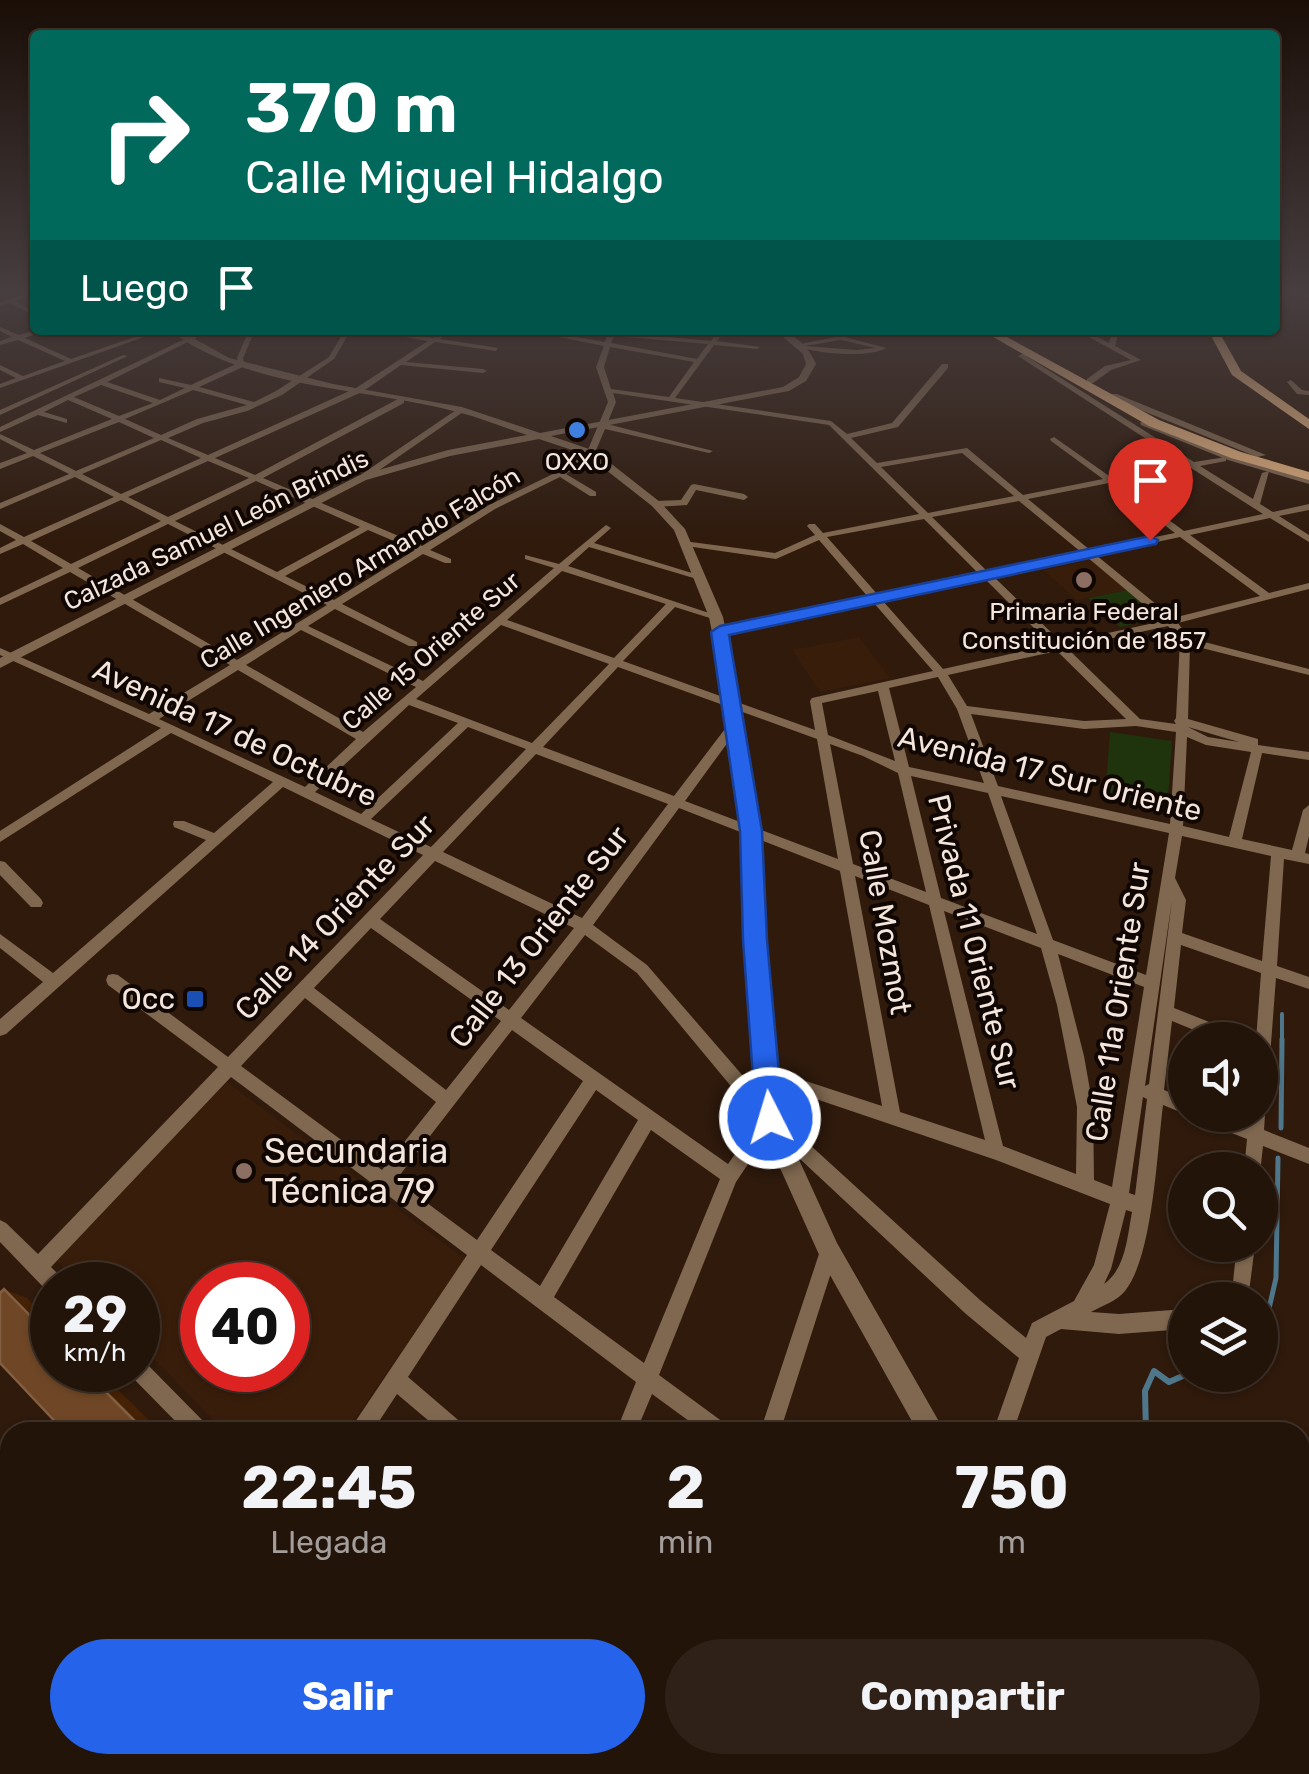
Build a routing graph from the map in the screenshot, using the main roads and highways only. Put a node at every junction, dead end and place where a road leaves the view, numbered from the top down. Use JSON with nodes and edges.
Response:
{"nodes":[{"id":1,"x":1067,"y":376,"type":"edge"},
{"id":2,"x":1081,"y":376,"type":"edge"},
{"id":3,"x":1240,"y":376,"type":"edge"},
{"id":4,"x":1110,"y":398,"type":"junction"},
{"id":5,"x":1309,"y":425,"type":"edge"},
{"id":6,"x":1309,"y":475,"type":"edge"}],
"edges":[{"from":1,"to":4,"type":"main road"},
{"from":2,"to":4,"type":"main road"},
{"from":3,"to":5,"type":"main road"},
{"from":4,"to":6,"type":"main road"}]}
